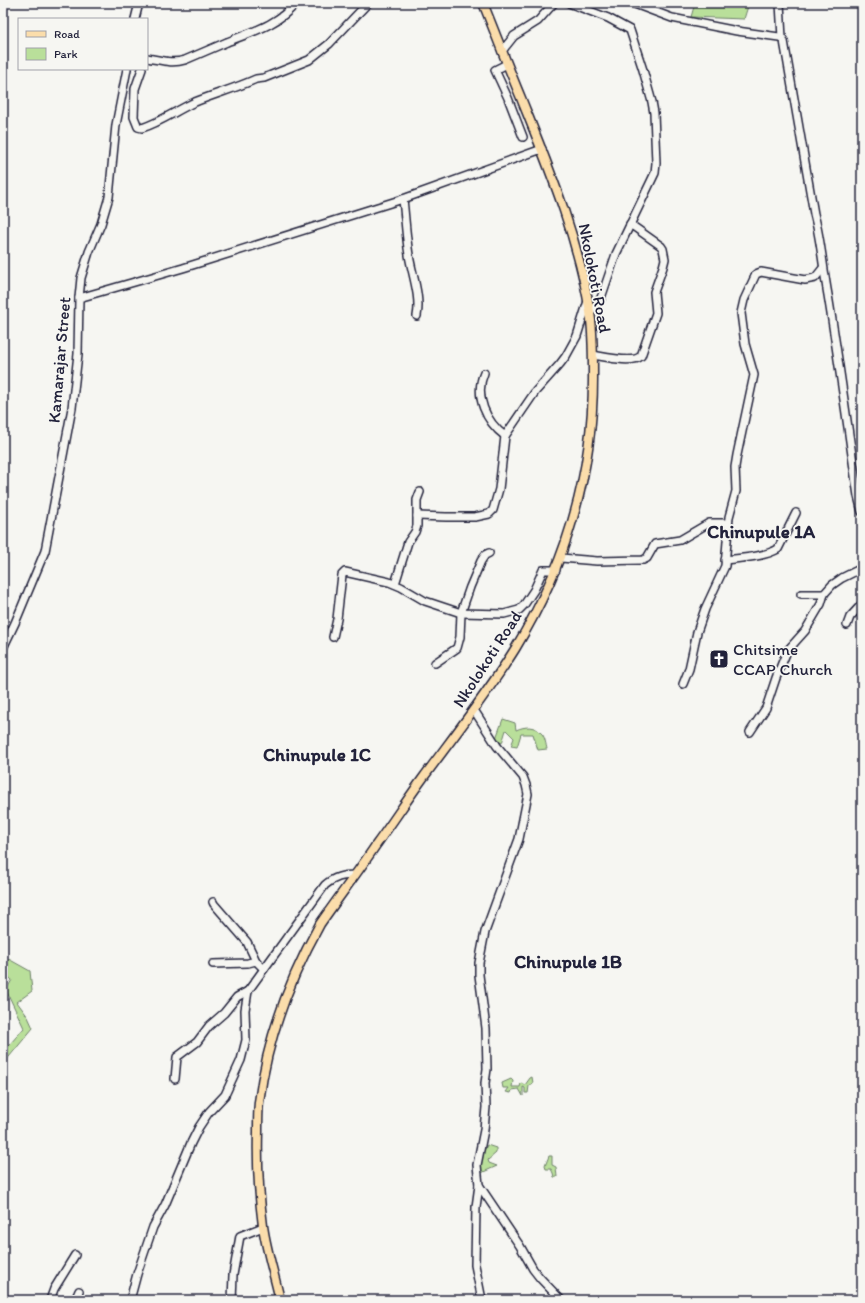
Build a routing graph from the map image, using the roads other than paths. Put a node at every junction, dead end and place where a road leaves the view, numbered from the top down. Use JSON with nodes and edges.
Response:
{"nodes":[{"id":1,"x":138,"y":3,"type":"edge"},
{"id":2,"x":296,"y":3,"type":"edge"},
{"id":3,"x":368,"y":3,"type":"edge"},
{"id":4,"x":483,"y":3,"type":"edge"},
{"id":5,"x":554,"y":3,"type":"edge"},
{"id":6,"x":569,"y":3,"type":"edge"},
{"id":7,"x":632,"y":3,"type":"edge"},
{"id":8,"x":780,"y":3,"type":"edge"},
{"id":9,"x":136,"y":18,"type":"edge"},
{"id":10,"x":782,"y":38,"type":"junction"},
{"id":11,"x":502,"y":51,"type":"junction"},
{"id":12,"x":148,"y":58,"type":"edge"},
{"id":13,"x":507,"y":64,"type":"junction"},
{"id":14,"x":127,"y":70,"type":"edge"},
{"id":15,"x":142,"y":70,"type":"edge"},
{"id":16,"x":523,"y":137,"type":"dead end"},
{"id":17,"x":542,"y":150,"type":"junction"},
{"id":18,"x":403,"y":198,"type":"junction"},
{"id":19,"x":630,"y":224,"type":"junction"},
{"id":20,"x":823,"y":268,"type":"junction"},
{"id":21,"x":79,"y":298,"type":"junction"},
{"id":22,"x":588,"y":301,"type":"junction"},
{"id":23,"x":590,"y":313,"type":"junction"},
{"id":24,"x":417,"y":316,"type":"dead end"},
{"id":25,"x":593,"y":355,"type":"junction"},
{"id":26,"x":484,"y":373,"type":"dead end"},
{"id":27,"x":505,"y":436,"type":"junction"},
{"id":28,"x":420,"y":492,"type":"dead end"},
{"id":29,"x":862,"y":512,"type":"edge"},
{"id":30,"x":796,"y":513,"type":"dead end"},
{"id":31,"x":417,"y":516,"type":"junction"},
{"id":32,"x":728,"y":523,"type":"junction"},
{"id":33,"x":489,"y":553,"type":"dead end"},
{"id":34,"x":560,"y":558,"type":"junction"},
{"id":35,"x":725,"y":560,"type":"junction"},
{"id":36,"x":862,"y":568,"type":"edge"},
{"id":37,"x":556,"y":570,"type":"junction"},
{"id":38,"x":395,"y":584,"type":"junction"},
{"id":39,"x":801,"y":594,"type":"dead end"},
{"id":40,"x":824,"y":594,"type":"junction"},
{"id":41,"x":862,"y":604,"type":"edge"},
{"id":42,"x":462,"y":612,"type":"junction"},
{"id":43,"x":847,"y":625,"type":"dead end"},
{"id":44,"x":333,"y":637,"type":"dead end"},
{"id":45,"x":3,"y":648,"type":"edge"},
{"id":46,"x":435,"y":663,"type":"dead end"},
{"id":47,"x":684,"y":684,"type":"dead end"},
{"id":48,"x":474,"y":710,"type":"junction"},
{"id":49,"x":750,"y":732,"type":"dead end"},
{"id":50,"x":355,"y":875,"type":"junction"},
{"id":51,"x":213,"y":902,"type":"dead end"},
{"id":52,"x":256,"y":962,"type":"junction"},
{"id":53,"x":213,"y":964,"type":"dead end"},
{"id":54,"x":264,"y":969,"type":"junction"},
{"id":55,"x":248,"y":991,"type":"junction"},
{"id":56,"x":175,"y":1078,"type":"dead end"},
{"id":57,"x":479,"y":1185,"type":"junction"},
{"id":58,"x":263,"y":1227,"type":"junction"},
{"id":59,"x":75,"y":1255,"type":"dead end"},
{"id":60,"x":79,"y":1291,"type":"dead end"},
{"id":61,"x":50,"y":1300,"type":"edge"},
{"id":62,"x":75,"y":1300,"type":"edge"},
{"id":63,"x":130,"y":1300,"type":"edge"},
{"id":64,"x":232,"y":1300,"type":"edge"},
{"id":65,"x":280,"y":1300,"type":"edge"},
{"id":66,"x":482,"y":1300,"type":"edge"},
{"id":67,"x":561,"y":1300,"type":"edge"}],
"edges":[{"from":1,"to":9,"type":"street"},
{"from":2,"to":12,"type":"street"},
{"from":3,"to":15,"type":"street"},
{"from":4,"to":11,"type":"main road","name":"Nkolokoti Road"},
{"from":5,"to":11,"type":"street"},
{"from":6,"to":19,"type":"street"},
{"from":7,"to":10,"type":"street"},
{"from":8,"to":10,"type":"street"},
{"from":10,"to":20,"type":"street"},
{"from":11,"to":13,"type":"main road","name":"Nkolokoti Road"},
{"from":13,"to":16,"type":"street"},
{"from":13,"to":17,"type":"main road","name":"Nkolokoti Road"},
{"from":14,"to":21,"type":"street","name":"Kamarajar Street"},
{"from":17,"to":18,"type":"street"},
{"from":17,"to":22,"type":"main road","name":"Nkolokoti Road"},
{"from":18,"to":21,"type":"street"},
{"from":18,"to":24,"type":"street"},
{"from":19,"to":23,"type":"street"},
{"from":19,"to":25,"type":"street"},
{"from":20,"to":29,"type":"street"},
{"from":20,"to":32,"type":"street"},
{"from":21,"to":45,"type":"street","name":"Kamarajar Street"},
{"from":22,"to":23,"type":"main road","name":"Nkolokoti Road"},
{"from":22,"to":27,"type":"street"},
{"from":23,"to":25,"type":"main road","name":"Nkolokoti Road"},
{"from":25,"to":34,"type":"main road","name":"Nkolokoti Road"},
{"from":26,"to":27,"type":"street"},
{"from":27,"to":31,"type":"street"},
{"from":28,"to":31,"type":"street"},
{"from":30,"to":35,"type":"street"},
{"from":31,"to":38,"type":"street"},
{"from":32,"to":34,"type":"street"},
{"from":32,"to":35,"type":"street"},
{"from":33,"to":42,"type":"street"},
{"from":34,"to":37,"type":"main road","name":"Nkolokoti Road"},
{"from":35,"to":47,"type":"street"},
{"from":36,"to":40,"type":"street"},
{"from":37,"to":42,"type":"street"},
{"from":37,"to":48,"type":"main road","name":"Nkolokoti Road"},
{"from":38,"to":42,"type":"street"},
{"from":38,"to":44,"type":"street"},
{"from":39,"to":40,"type":"street"},
{"from":40,"to":49,"type":"street"},
{"from":41,"to":43,"type":"street"},
{"from":42,"to":46,"type":"street"},
{"from":48,"to":50,"type":"main road","name":"Nkolokoti Road"},
{"from":48,"to":57,"type":"street"},
{"from":50,"to":54,"type":"street"},
{"from":50,"to":58,"type":"main road","name":"Nkolokoti Road"},
{"from":51,"to":52,"type":"street"},
{"from":52,"to":53,"type":"street"},
{"from":52,"to":54,"type":"street"},
{"from":54,"to":55,"type":"street"},
{"from":55,"to":56,"type":"street"},
{"from":55,"to":63,"type":"street"},
{"from":57,"to":66,"type":"street"},
{"from":57,"to":67,"type":"street"},
{"from":58,"to":64,"type":"street"},
{"from":58,"to":65,"type":"main road","name":"Nkolokoti Road"},
{"from":59,"to":61,"type":"street"},
{"from":60,"to":62,"type":"street"}]}
